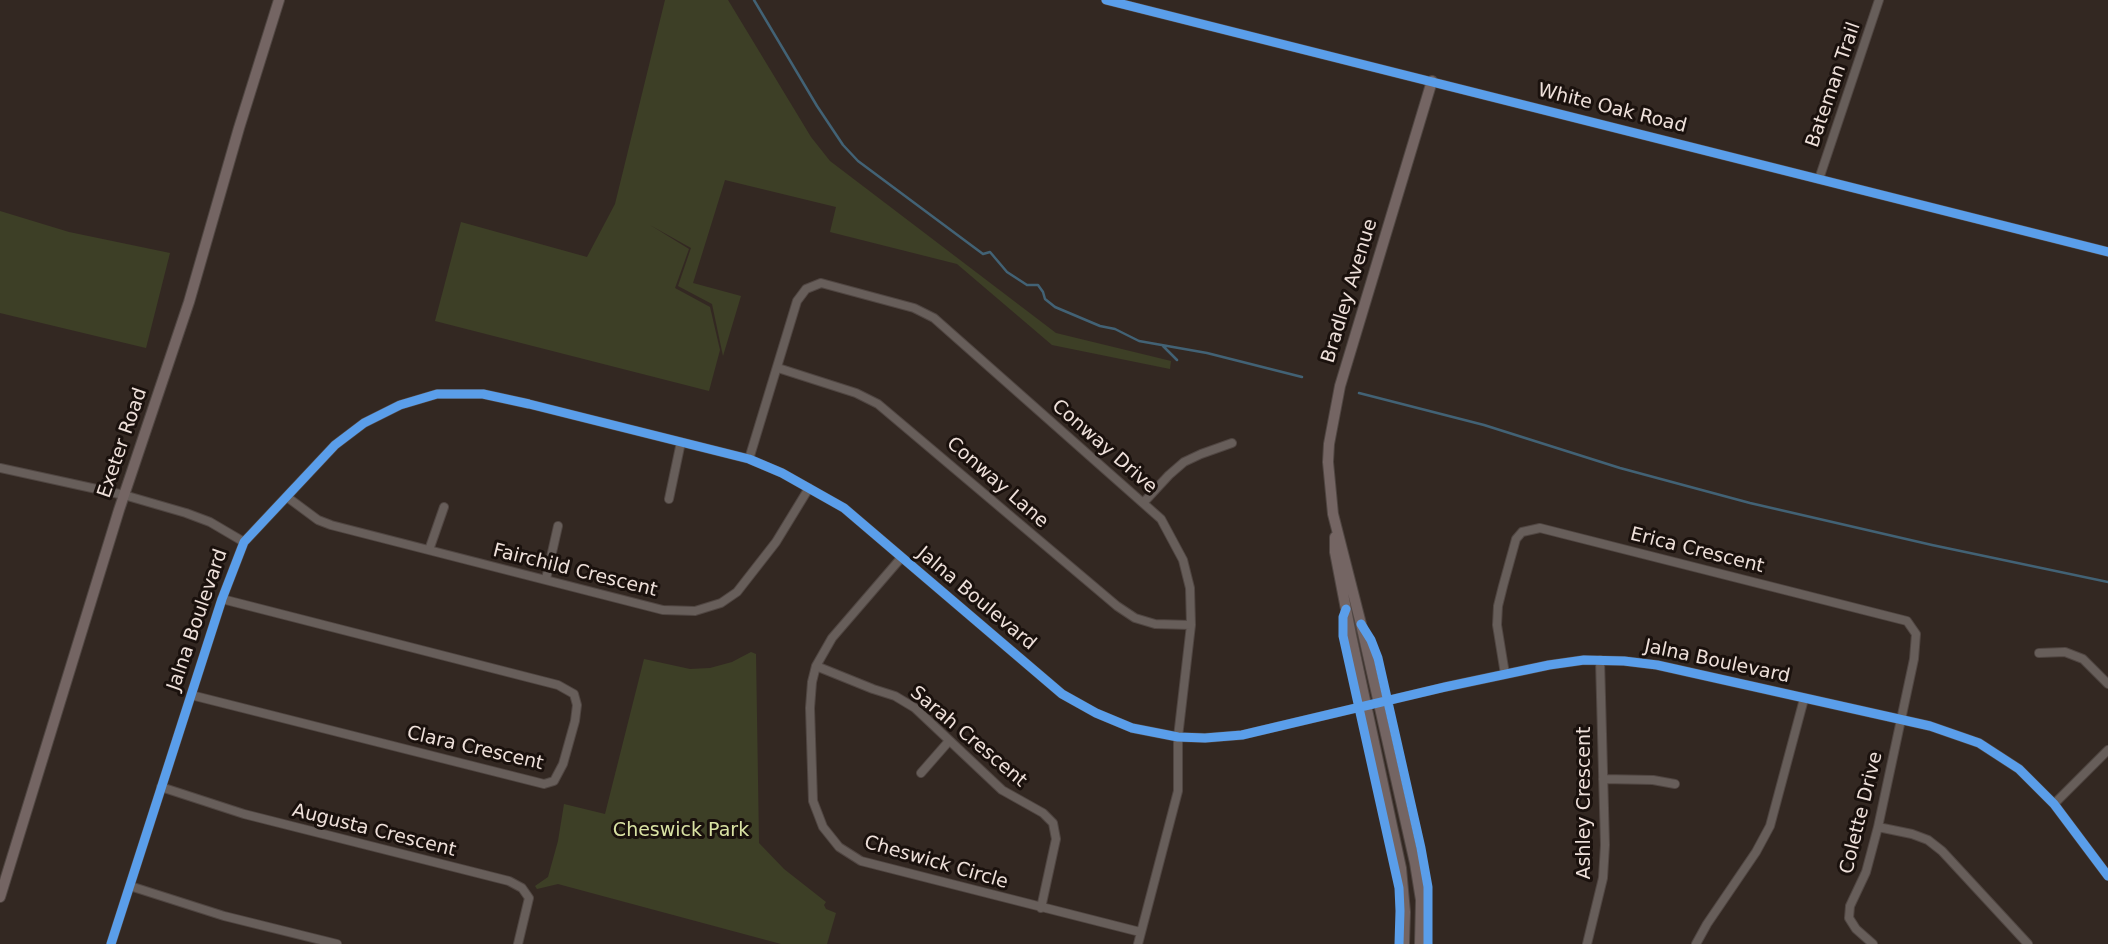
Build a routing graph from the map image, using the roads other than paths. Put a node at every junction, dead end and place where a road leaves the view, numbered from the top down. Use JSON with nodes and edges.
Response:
{"nodes":[{"id":1,"x":279,"y":0,"type":"edge"},
{"id":2,"x":1106,"y":0,"type":"edge"},
{"id":3,"x":1879,"y":0,"type":"edge"},
{"id":4,"x":1432,"y":82,"type":"junction"},
{"id":5,"x":1819,"y":179,"type":"junction"},
{"id":6,"x":2108,"y":252,"type":"edge"},
{"id":7,"x":778,"y":369,"type":"junction"},
{"id":8,"x":681,"y":442,"type":"junction"},
{"id":9,"x":1232,"y":443,"type":"dead end"},
{"id":10,"x":749,"y":458,"type":"junction"},
{"id":11,"x":0,"y":468,"type":"edge"},
{"id":12,"x":808,"y":488,"type":"junction"},
{"id":13,"x":124,"y":495,"type":"junction"},
{"id":14,"x":287,"y":497,"type":"junction"},
{"id":15,"x":669,"y":499,"type":"dead end"},
{"id":16,"x":1144,"y":502,"type":"junction"},
{"id":17,"x":444,"y":507,"type":"dead end"},
{"id":18,"x":1333,"y":514,"type":"junction"},
{"id":19,"x":558,"y":526,"type":"dead end"},
{"id":20,"x":244,"y":542,"type":"junction"},
{"id":21,"x":429,"y":550,"type":"junction"},
{"id":22,"x":901,"y":558,"type":"junction"},
{"id":23,"x":546,"y":579,"type":"junction"},
{"id":24,"x":222,"y":598,"type":"junction"},
{"id":25,"x":1191,"y":625,"type":"junction"},
{"id":26,"x":2039,"y":653,"type":"dead end"},
{"id":27,"x":1600,"y":660,"type":"junction"},
{"id":28,"x":816,"y":666,"type":"junction"},
{"id":29,"x":1505,"y":674,"type":"junction"},
{"id":30,"x":2108,"y":684,"type":"edge"},
{"id":31,"x":191,"y":695,"type":"junction"},
{"id":32,"x":1804,"y":699,"type":"junction"},
{"id":33,"x":1379,"y":703,"type":"junction"},
{"id":34,"x":1367,"y":706,"type":"junction"},
{"id":35,"x":1900,"y":720,"type":"junction"},
{"id":36,"x":1178,"y":737,"type":"junction"},
{"id":37,"x":949,"y":741,"type":"junction"},
{"id":38,"x":2108,"y":750,"type":"edge"},
{"id":39,"x":922,"y":773,"type":"dead end"},
{"id":40,"x":1603,"y":779,"type":"junction"},
{"id":41,"x":1675,"y":784,"type":"dead end"},
{"id":42,"x":161,"y":787,"type":"junction"},
{"id":43,"x":2054,"y":804,"type":"junction"},
{"id":44,"x":1878,"y":828,"type":"junction"},
{"id":45,"x":2108,"y":876,"type":"edge"},
{"id":46,"x":130,"y":886,"type":"junction"},
{"id":47,"x":0,"y":897,"type":"edge"},
{"id":48,"x":1041,"y":908,"type":"junction"},
{"id":49,"x":1140,"y":932,"type":"junction"},
{"id":50,"x":111,"y":944,"type":"edge"},
{"id":51,"x":337,"y":944,"type":"edge"},
{"id":52,"x":518,"y":944,"type":"edge"},
{"id":53,"x":1138,"y":944,"type":"edge"},
{"id":54,"x":1404,"y":944,"type":"edge"},
{"id":55,"x":1420,"y":944,"type":"edge"},
{"id":56,"x":1587,"y":944,"type":"edge"},
{"id":57,"x":1696,"y":944,"type":"edge"},
{"id":58,"x":1873,"y":944,"type":"edge"},
{"id":59,"x":2028,"y":944,"type":"edge"}],
"edges":[{"from":1,"to":13,"type":"main road","name":"Exeter Road"},
{"from":2,"to":4,"type":"street","name":"White Oak Road"},
{"from":3,"to":5,"type":"street","name":"Bateman Trail"},
{"from":4,"to":5,"type":"street","name":"White Oak Road"},
{"from":4,"to":18,"type":"main road","name":"Bradley Avenue"},
{"from":5,"to":6,"type":"street","name":"White Oak Road"},
{"from":7,"to":10,"type":"street","name":"Conway Drive"},
{"from":7,"to":16,"type":"street","name":"Conway Drive"},
{"from":7,"to":25,"type":"street","name":"Conway Lane"},
{"from":8,"to":10,"type":"street","name":"Jalna Boulevard"},
{"from":8,"to":14,"type":"street","name":"Jalna Boulevard"},
{"from":8,"to":15,"type":"street"},
{"from":9,"to":16,"type":"street"},
{"from":10,"to":12,"type":"street","name":"Jalna Boulevard"},
{"from":11,"to":13,"type":"street"},
{"from":12,"to":22,"type":"street","name":"Jalna Boulevard"},
{"from":12,"to":23,"type":"street","name":"Fairchild Crescent"},
{"from":13,"to":20,"type":"street"},
{"from":13,"to":47,"type":"main road","name":"Exeter Road"},
{"from":14,"to":20,"type":"street","name":"Jalna Boulevard"},
{"from":14,"to":21,"type":"street","name":"Fairchild Crescent"},
{"from":16,"to":25,"type":"street","name":"Conway Drive"},
{"from":17,"to":21,"type":"street"},
{"from":18,"to":33,"type":"main road","name":"Bradley Avenue"},
{"from":18,"to":34,"type":"main road","name":"Bradley Avenue"},
{"from":19,"to":23,"type":"street"},
{"from":20,"to":24,"type":"street","name":"Jalna Boulevard"},
{"from":21,"to":23,"type":"street","name":"Fairchild Crescent"},
{"from":22,"to":28,"type":"street","name":"Cheswick Circle"},
{"from":22,"to":36,"type":"street","name":"Jalna Boulevard"},
{"from":24,"to":31,"type":"street","name":"Jalna Boulevard"},
{"from":24,"to":31,"type":"street","name":"Clara Crescent"},
{"from":25,"to":36,"type":"street","name":"Conway Drive"},
{"from":26,"to":30,"type":"street"},
{"from":27,"to":29,"type":"street","name":"Jalna Boulevard"},
{"from":27,"to":32,"type":"street","name":"Jalna Boulevard"},
{"from":27,"to":40,"type":"street","name":"Ashley Crescent"},
{"from":28,"to":37,"type":"street","name":"Sarah Crescent"},
{"from":28,"to":48,"type":"street","name":"Cheswick Circle"},
{"from":29,"to":33,"type":"street","name":"Jalna Boulevard"},
{"from":29,"to":35,"type":"street","name":"Erica Crescent"},
{"from":31,"to":42,"type":"street","name":"Jalna Boulevard"},
{"from":32,"to":35,"type":"street","name":"Jalna Boulevard"},
{"from":32,"to":57,"type":"street"},
{"from":33,"to":34,"type":"street","name":"Jalna Boulevard"},
{"from":33,"to":55,"type":"main road","name":"Bradley Avenue"},
{"from":34,"to":36,"type":"street","name":"Jalna Boulevard"},
{"from":34,"to":54,"type":"main road","name":"Bradley Avenue"},
{"from":35,"to":43,"type":"street","name":"Jalna Boulevard"},
{"from":35,"to":44,"type":"street","name":"Colette Drive"},
{"from":36,"to":49,"type":"street","name":"Conway Drive"},
{"from":37,"to":39,"type":"street"},
{"from":37,"to":48,"type":"street","name":"Sarah Crescent"},
{"from":38,"to":43,"type":"street"},
{"from":40,"to":41,"type":"street"},
{"from":40,"to":56,"type":"street","name":"Ashley Crescent"},
{"from":42,"to":46,"type":"street","name":"Jalna Boulevard"},
{"from":42,"to":52,"type":"street","name":"Augusta Crescent"},
{"from":43,"to":45,"type":"street","name":"Jalna Boulevard"},
{"from":44,"to":58,"type":"street","name":"Colette Drive"},
{"from":44,"to":59,"type":"street"},
{"from":46,"to":50,"type":"street","name":"Jalna Boulevard"},
{"from":46,"to":51,"type":"street"},
{"from":48,"to":49,"type":"street","name":"Cheswick Circle"},
{"from":49,"to":53,"type":"street","name":"Conway Drive"}]}
